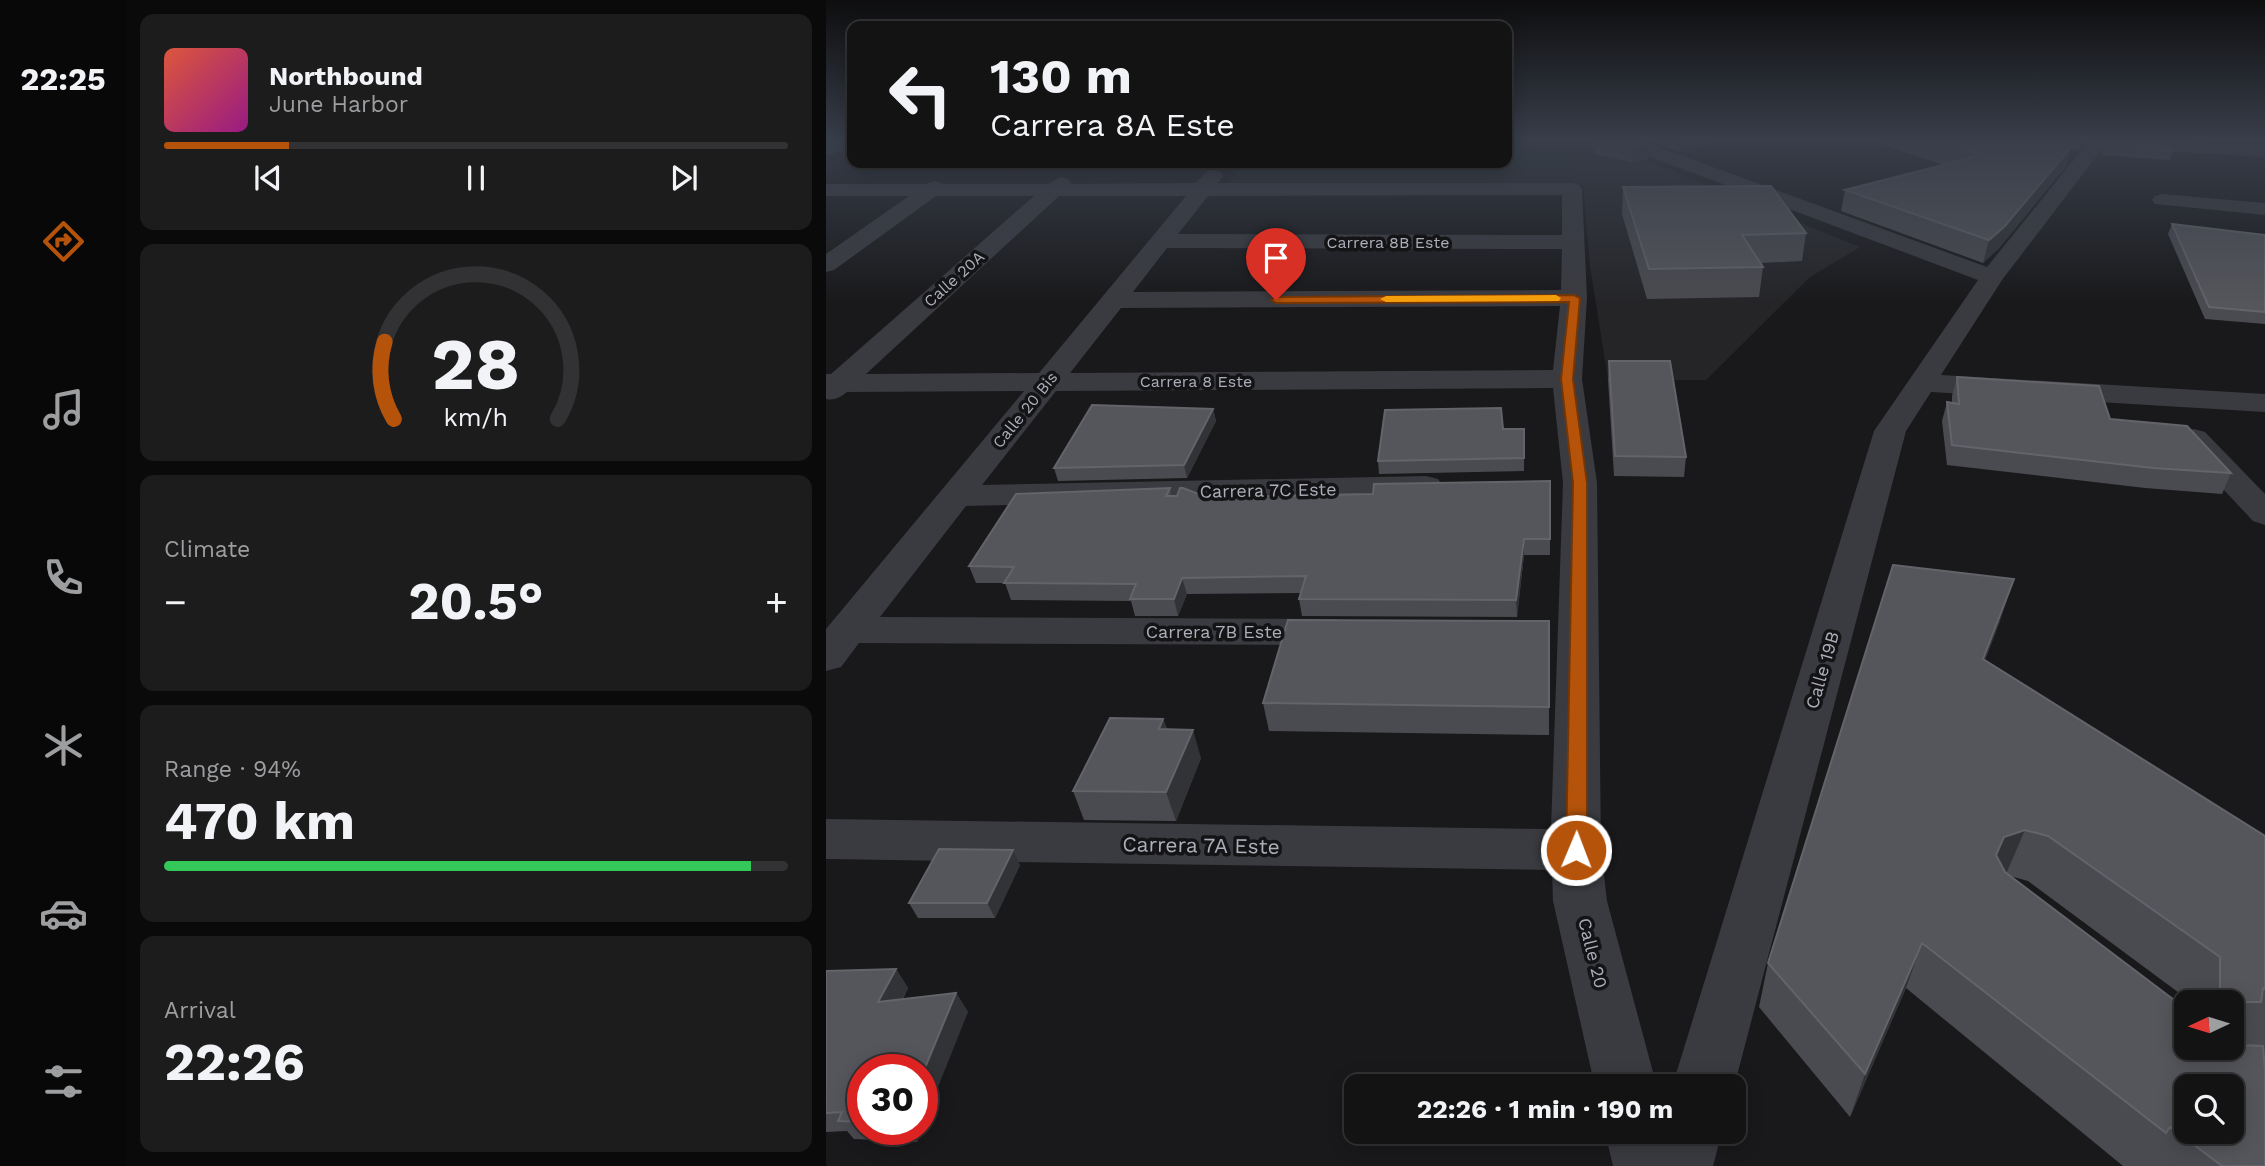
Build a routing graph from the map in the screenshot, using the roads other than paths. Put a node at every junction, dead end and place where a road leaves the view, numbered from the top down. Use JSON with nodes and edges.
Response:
{"nodes":[{"id":1,"x":924,"y":195,"type":"edge"},
{"id":2,"x":1047,"y":195,"type":"edge"},
{"id":3,"x":1197,"y":195,"type":"edge"},
{"id":4,"x":1572,"y":195,"type":"edge"},
{"id":5,"x":1772,"y":195,"type":"edge"},
{"id":6,"x":2055,"y":195,"type":"edge"},
{"id":7,"x":2162,"y":201,"type":"dead end"},
{"id":8,"x":2265,"y":209,"type":"edge"},
{"id":9,"x":1161,"y":241,"type":"junction"},
{"id":10,"x":1572,"y":242,"type":"junction"},
{"id":11,"x":826,"y":265,"type":"edge"},
{"id":12,"x":1992,"y":277,"type":"junction"},
{"id":13,"x":1574,"y":298,"type":"junction"},
{"id":14,"x":1113,"y":300,"type":"junction"},
{"id":15,"x":1567,"y":379,"type":"junction"},
{"id":16,"x":1048,"y":382,"type":"junction"},
{"id":17,"x":1922,"y":383,"type":"junction"},
{"id":18,"x":830,"y":387,"type":"edge"},
{"id":19,"x":2154,"y":397,"type":"junction"},
{"id":20,"x":2265,"y":403,"type":"edge"},
{"id":21,"x":1455,"y":486,"type":"edge"},
{"id":22,"x":956,"y":496,"type":"junction"},
{"id":23,"x":2265,"y":514,"type":"edge"},
{"id":24,"x":1372,"y":632,"type":"edge"},
{"id":25,"x":1538,"y":632,"type":"edge"},
{"id":26,"x":1579,"y":633,"type":"junction"},
{"id":27,"x":837,"y":644,"type":"edge"},
{"id":28,"x":826,"y":839,"type":"edge"},
{"id":29,"x":1576,"y":850,"type":"junction"},
{"id":30,"x":1623,"y":1074,"type":"edge"},
{"id":31,"x":1707,"y":1074,"type":"edge"},
{"id":32,"x":1640,"y":1144,"type":"edge"},
{"id":33,"x":1686,"y":1144,"type":"edge"},
{"id":34,"x":1646,"y":1166,"type":"edge"},
{"id":35,"x":1680,"y":1166,"type":"edge"}],
"edges":[{"from":1,"to":11,"type":"street"},
{"from":2,"to":18,"type":"street","name":"Calle 20A"},
{"from":3,"to":9,"type":"street","name":"Calle 20 Bis"},
{"from":4,"to":10,"type":"street","name":"Calle 20"},
{"from":5,"to":12,"type":"street"},
{"from":6,"to":12,"type":"street","name":"Calle 19B"},
{"from":7,"to":8,"type":"street"},
{"from":9,"to":10,"type":"street","name":"Carrera 8B Este"},
{"from":9,"to":14,"type":"street","name":"Calle 20 Bis"},
{"from":10,"to":13,"type":"street","name":"Calle 20"},
{"from":12,"to":17,"type":"street","name":"Calle 19B"},
{"from":13,"to":14,"type":"street"},
{"from":13,"to":15,"type":"street","name":"Calle 20"},
{"from":14,"to":16,"type":"street","name":"Calle 20 Bis"},
{"from":15,"to":16,"type":"street","name":"Carrera 8 Este"},
{"from":15,"to":26,"type":"street","name":"Calle 20"},
{"from":16,"to":18,"type":"street","name":"Carrera 8 Este"},
{"from":16,"to":22,"type":"street","name":"Calle 20 Bis"},
{"from":17,"to":19,"type":"street"},
{"from":17,"to":31,"type":"street","name":"Calle 19B"},
{"from":19,"to":20,"type":"street"},
{"from":19,"to":23,"type":"street"},
{"from":21,"to":22,"type":"street","name":"Carrera 7C Este"},
{"from":22,"to":27,"type":"street","name":"Calle 20 Bis"},
{"from":24,"to":27,"type":"street","name":"Carrera 7B Este"},
{"from":25,"to":26,"type":"street"},
{"from":26,"to":29,"type":"street","name":"Calle 20"},
{"from":28,"to":29,"type":"street","name":"Carrera 7A Este"},
{"from":29,"to":30,"type":"street","name":"Calle 20"},
{"from":32,"to":34,"type":"street"},
{"from":33,"to":35,"type":"street"}]}
